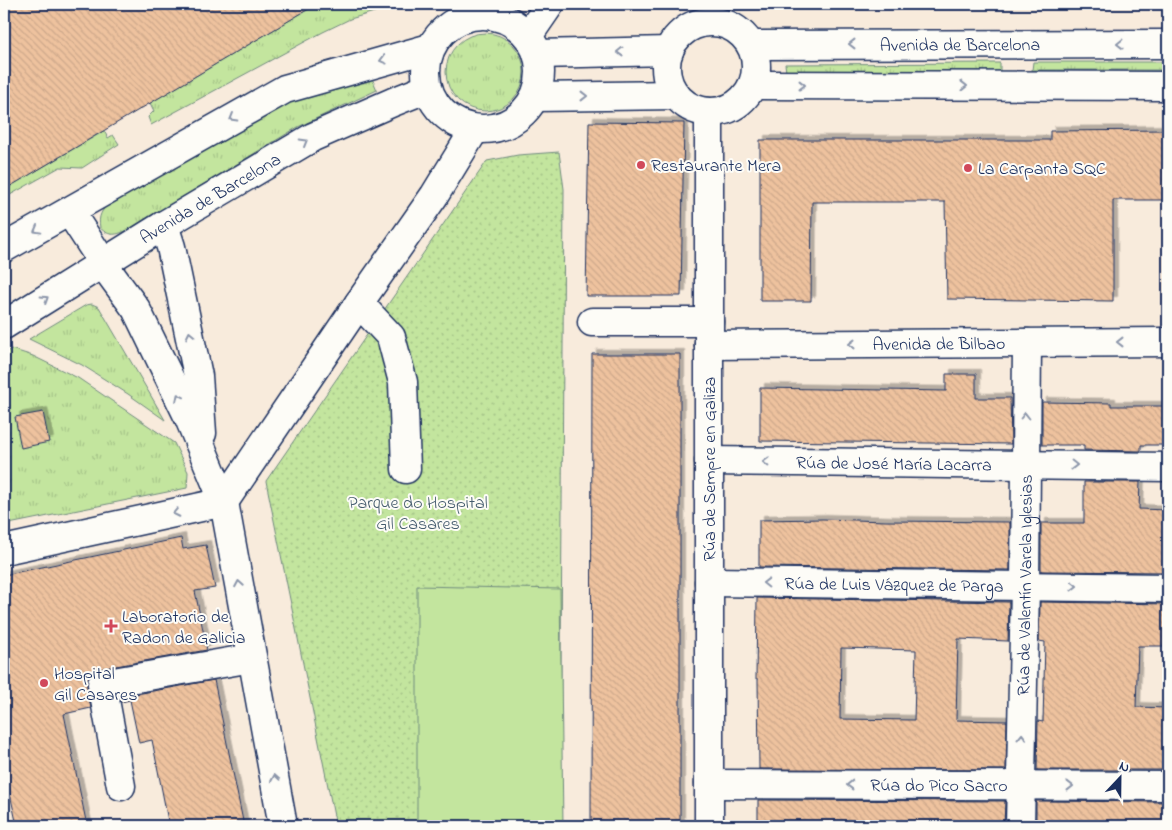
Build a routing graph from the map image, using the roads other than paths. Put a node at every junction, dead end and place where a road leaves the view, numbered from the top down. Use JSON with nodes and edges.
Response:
{"nodes":[{"id":1,"x":550,"y":4,"type":"edge"},
{"id":2,"x":493,"y":9,"type":"edge"},
{"id":3,"x":751,"y":44,"type":"junction"},
{"id":4,"x":1168,"y":44,"type":"edge"},
{"id":5,"x":533,"y":45,"type":"junction"},
{"id":6,"x":430,"y":48,"type":"junction"},
{"id":7,"x":669,"y":50,"type":"junction"},
{"id":8,"x":753,"y":84,"type":"junction"},
{"id":9,"x":1168,"y":86,"type":"edge"},
{"id":10,"x":428,"y":88,"type":"junction"},
{"id":11,"x":676,"y":95,"type":"junction"},
{"id":12,"x":535,"y":96,"type":"junction"},
{"id":13,"x":709,"y":112,"type":"junction"},
{"id":14,"x":475,"y":129,"type":"junction"},
{"id":15,"x":70,"y":212,"type":"junction"},
{"id":16,"x":164,"y":225,"type":"junction"},
{"id":17,"x":4,"y":248,"type":"edge"},
{"id":18,"x":104,"y":262,"type":"junction"},
{"id":19,"x":359,"y":303,"type":"junction"},
{"id":20,"x":592,"y":322,"type":"dead end"},
{"id":21,"x":4,"y":325,"type":"edge"},
{"id":22,"x":709,"y":333,"type":"junction"},
{"id":23,"x":1168,"y":342,"type":"edge"},
{"id":24,"x":1027,"y":343,"type":"junction"},
{"id":25,"x":204,"y":452,"type":"junction"},
{"id":26,"x":709,"y":461,"type":"junction"},
{"id":27,"x":1025,"y":465,"type":"junction"},
{"id":28,"x":1168,"y":467,"type":"edge"},
{"id":29,"x":406,"y":469,"type":"dead end"},
{"id":30,"x":224,"y":502,"type":"junction"},
{"id":31,"x":4,"y":550,"type":"edge"},
{"id":32,"x":709,"y":582,"type":"junction"},
{"id":33,"x":1025,"y":586,"type":"junction"},
{"id":34,"x":1168,"y":588,"type":"edge"},
{"id":35,"x":252,"y":658,"type":"junction"},
{"id":36,"x":709,"y":784,"type":"junction"},
{"id":37,"x":1021,"y":785,"type":"junction"},
{"id":38,"x":121,"y":786,"type":"dead end"},
{"id":39,"x":1168,"y":786,"type":"edge"},
{"id":40,"x":283,"y":826,"type":"edge"},
{"id":41,"x":710,"y":826,"type":"edge"},
{"id":42,"x":1020,"y":826,"type":"edge"}],
"edges":[{"from":1,"to":5,"type":"street"},
{"from":2,"to":5,"type":"street"},
{"from":2,"to":6,"type":"street"},
{"from":4,"to":3,"type":"street","name":"Avenida de Barcelona","one_way":true},
{"from":3,"to":7,"type":"street"},
{"from":3,"to":8,"type":"street"},
{"from":7,"to":5,"type":"street","one_way":true},
{"from":5,"to":12,"type":"street"},
{"from":6,"to":10,"type":"street"},
{"from":6,"to":15,"type":"street","one_way":true},
{"from":7,"to":11,"type":"street"},
{"from":8,"to":9,"type":"street","one_way":true},
{"from":8,"to":13,"type":"street"},
{"from":10,"to":14,"type":"street"},
{"from":16,"to":10,"type":"street","name":"Avenida de Barcelona","one_way":true},
{"from":12,"to":11,"type":"street","one_way":true},
{"from":11,"to":13,"type":"street"},
{"from":12,"to":14,"type":"street"},
{"from":13,"to":22,"type":"street","name":"Rúa de Sempre en Galiza"},
{"from":14,"to":19,"type":"street"},
{"from":15,"to":17,"type":"street","one_way":true},
{"from":15,"to":18,"type":"street"},
{"from":16,"to":18,"type":"street","name":"Avenida de Barcelona"},
{"from":25,"to":16,"type":"street","one_way":true},
{"from":21,"to":18,"type":"street","name":"Avenida de Barcelona","one_way":true},
{"from":25,"to":18,"type":"street","one_way":true},
{"from":19,"to":29,"type":"street"},
{"from":19,"to":30,"type":"street"},
{"from":20,"to":22,"type":"street","name":"Avenida de Bilbao"},
{"from":24,"to":22,"type":"street","name":"Avenida de Bilbao","one_way":true},
{"from":22,"to":26,"type":"street","name":"Rúa de Sempre en Galiza"},
{"from":23,"to":24,"type":"street","name":"Avenida de Bilbao","one_way":true},
{"from":27,"to":24,"type":"street","name":"Rúa de Valentín Varela Iglesias","one_way":true},
{"from":25,"to":30,"type":"street"},
{"from":27,"to":26,"type":"street","name":"Rúa de José María Lacarra","one_way":true},
{"from":26,"to":32,"type":"street","name":"Rúa de Sempre en Galiza"},
{"from":27,"to":28,"type":"street","name":"Rúa de José María Lacarra","one_way":true},
{"from":27,"to":33,"type":"street","name":"Rúa de Valentín Varela Iglesias"},
{"from":30,"to":31,"type":"street","one_way":true},
{"from":35,"to":30,"type":"street","one_way":true},
{"from":33,"to":32,"type":"street","name":"Rúa de Luis Vázquez de Parga","one_way":true},
{"from":32,"to":36,"type":"street","name":"Rúa de Sempre en Galiza"},
{"from":33,"to":34,"type":"street","name":"Rúa de Luis Vázquez de Parga","one_way":true},
{"from":37,"to":33,"type":"street","name":"Rúa de Valentín Varela Iglesias","one_way":true},
{"from":35,"to":38,"type":"street"},
{"from":40,"to":35,"type":"street","one_way":true},
{"from":37,"to":36,"type":"street","name":"Rúa do Pico Sacro","one_way":true},
{"from":36,"to":41,"type":"street","name":"Rúa de Sempre en Galiza"},
{"from":37,"to":39,"type":"street","name":"Rúa do Pico Sacro","one_way":true},
{"from":37,"to":42,"type":"street","name":"Rúa de Valentín Varela Iglesias"}]}
